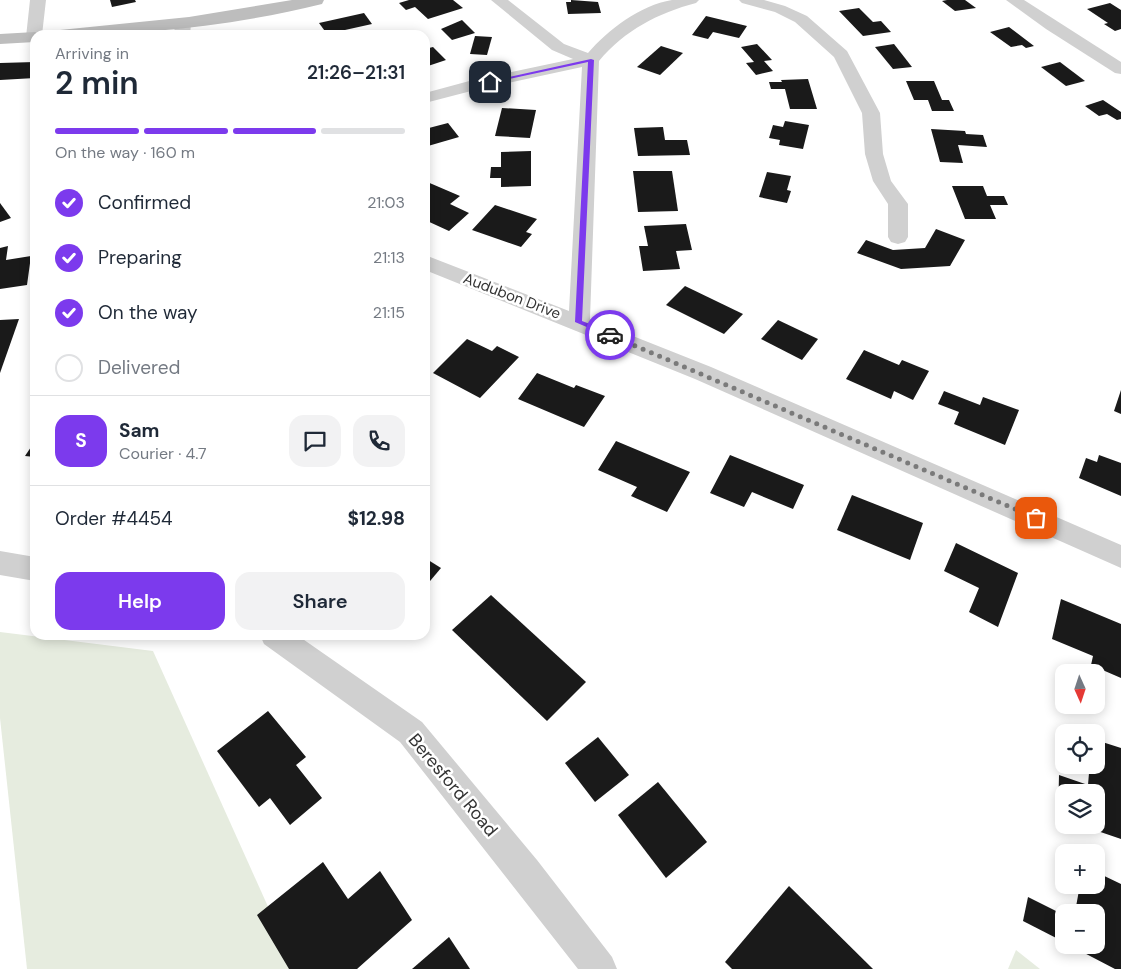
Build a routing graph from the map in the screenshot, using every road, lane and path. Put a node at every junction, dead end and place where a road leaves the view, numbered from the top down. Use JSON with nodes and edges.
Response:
{"nodes":[{"id":1,"x":38,"y":0,"type":"edge"},
{"id":2,"x":316,"y":0,"type":"edge"},
{"id":3,"x":498,"y":0,"type":"edge"},
{"id":4,"x":691,"y":0,"type":"edge"},
{"id":5,"x":747,"y":0,"type":"edge"},
{"id":6,"x":1014,"y":0,"type":"edge"},
{"id":7,"x":183,"y":29,"type":"edge"},
{"id":8,"x":36,"y":30,"type":"edge"},
{"id":9,"x":162,"y":30,"type":"edge"},
{"id":10,"x":30,"y":37,"type":"edge"},
{"id":11,"x":0,"y":39,"type":"edge"},
{"id":12,"x":591,"y":60,"type":"junction"},
{"id":13,"x":1121,"y":69,"type":"edge"},
{"id":14,"x":430,"y":97,"type":"edge"},
{"id":15,"x":898,"y":237,"type":"dead end"},
{"id":16,"x":430,"y":264,"type":"edge"},
{"id":17,"x":579,"y":322,"type":"junction"},
{"id":18,"x":1121,"y":557,"type":"edge"},
{"id":19,"x":0,"y":563,"type":"edge"},
{"id":20,"x":30,"y":568,"type":"edge"},
{"id":21,"x":281,"y":640,"type":"edge"},
{"id":22,"x":600,"y":969,"type":"edge"}],
"edges":[{"from":1,"to":8,"type":"street"},
{"from":2,"to":7,"type":"main road"},
{"from":3,"to":12,"type":"street"},
{"from":4,"to":12,"type":"street"},
{"from":5,"to":15,"type":"street"},
{"from":6,"to":13,"type":"street"},
{"from":7,"to":9,"type":"main road"},
{"from":10,"to":11,"type":"main road"},
{"from":12,"to":14,"type":"street"},
{"from":12,"to":17,"type":"street"},
{"from":16,"to":17,"type":"street","name":"Audubon Drive"},
{"from":17,"to":18,"type":"street","name":"Audubon Drive"},
{"from":19,"to":20,"type":"street"},
{"from":21,"to":22,"type":"street","name":"Beresford Road"}]}
